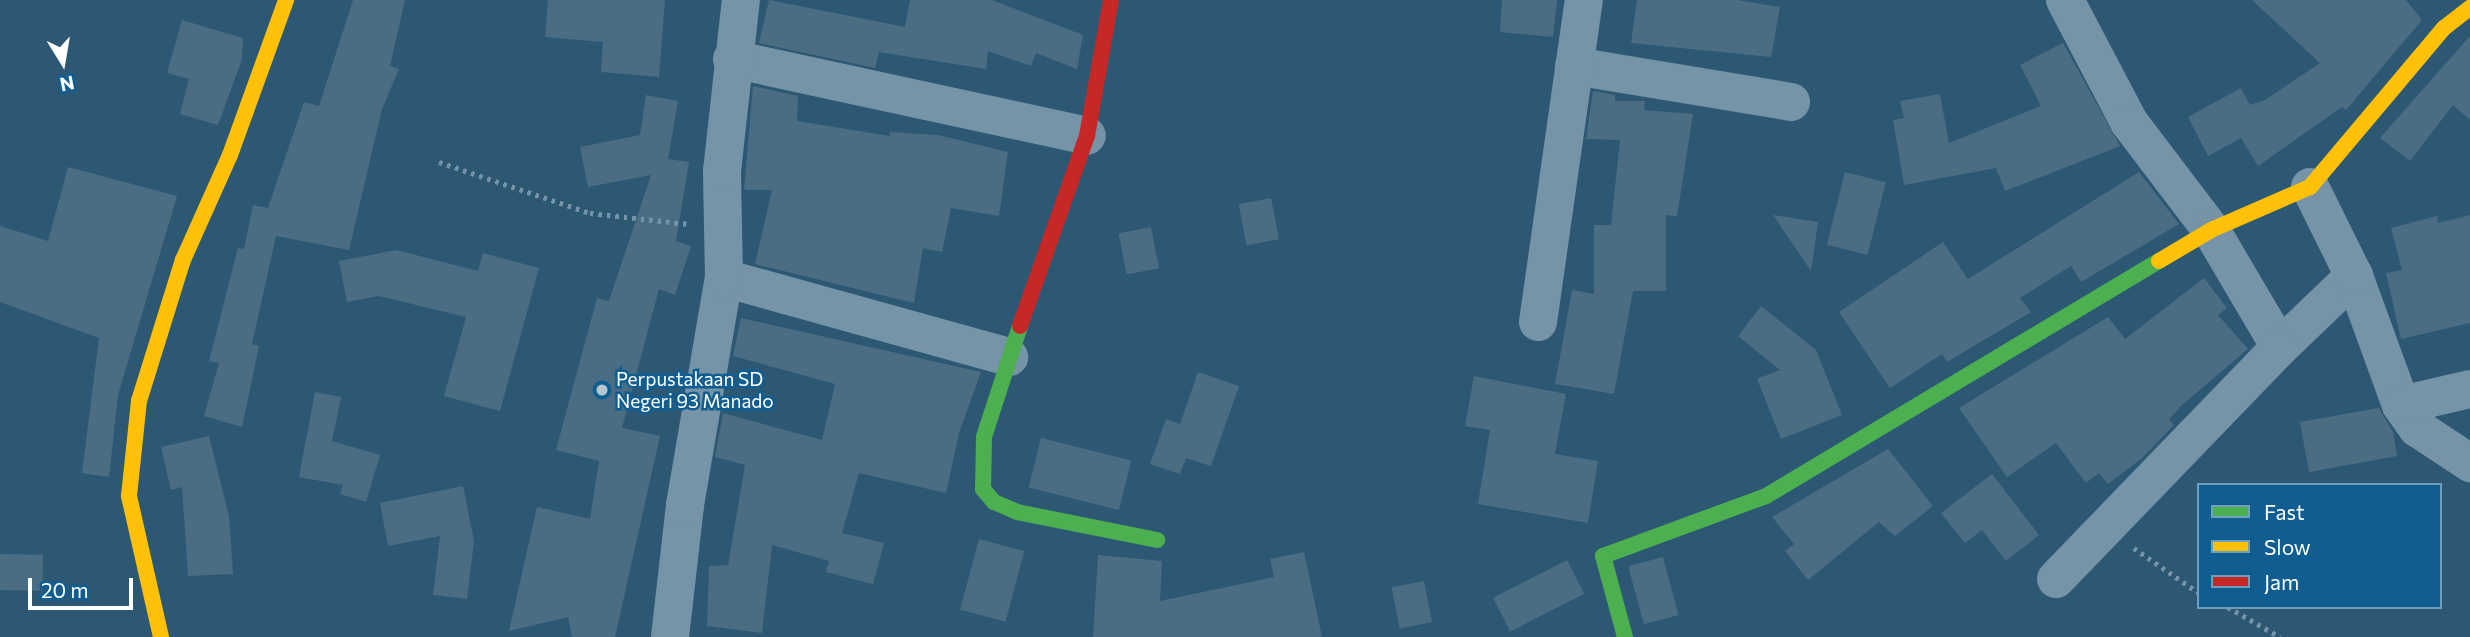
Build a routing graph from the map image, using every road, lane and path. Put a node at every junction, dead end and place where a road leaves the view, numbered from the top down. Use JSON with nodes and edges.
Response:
{"nodes":[{"id":1,"x":286,"y":0,"type":"edge"},
{"id":2,"x":741,"y":0,"type":"edge"},
{"id":3,"x":1111,"y":0,"type":"edge"},
{"id":4,"x":1584,"y":0,"type":"edge"},
{"id":5,"x":2065,"y":0,"type":"edge"},
{"id":6,"x":2470,"y":8,"type":"edge"},
{"id":7,"x":732,"y":59,"type":"junction"},
{"id":8,"x":1574,"y":66,"type":"junction"},
{"id":9,"x":1791,"y":102,"type":"dead end"},
{"id":10,"x":1087,"y":136,"type":"junction"},
{"id":11,"x":439,"y":162,"type":"dead end"},
{"id":12,"x":2309,"y":187,"type":"junction"},
{"id":13,"x":724,"y":229,"type":"junction"},
{"id":14,"x":2211,"y":230,"type":"junction"},
{"id":15,"x":2354,"y":276,"type":"junction"},
{"id":16,"x":724,"y":278,"type":"junction"},
{"id":17,"x":1538,"y":322,"type":"dead end"},
{"id":18,"x":2280,"y":347,"type":"junction"},
{"id":19,"x":1009,"y":357,"type":"junction"},
{"id":20,"x":2470,"y":389,"type":"edge"},
{"id":21,"x":2400,"y":405,"type":"junction"},
{"id":22,"x":2470,"y":463,"type":"edge"},
{"id":23,"x":2107,"y":525,"type":"junction"},
{"id":24,"x":1157,"y":540,"type":"dead end"},
{"id":25,"x":2056,"y":579,"type":"dead end"},
{"id":26,"x":2197,"y":592,"type":"edge"},
{"id":27,"x":2231,"y":609,"type":"edge"},
{"id":28,"x":161,"y":637,"type":"edge"},
{"id":29,"x":670,"y":637,"type":"edge"},
{"id":30,"x":1625,"y":637,"type":"edge"},
{"id":31,"x":2280,"y":637,"type":"edge"}],
"edges":[{"from":1,"to":28,"type":"street"},
{"from":2,"to":7,"type":"street"},
{"from":3,"to":10,"type":"street"},
{"from":4,"to":8,"type":"street"},
{"from":5,"to":14,"type":"street"},
{"from":6,"to":12,"type":"street"},
{"from":7,"to":10,"type":"street"},
{"from":7,"to":13,"type":"street"},
{"from":8,"to":9,"type":"street"},
{"from":8,"to":17,"type":"street"},
{"from":10,"to":19,"type":"street"},
{"from":11,"to":13,"type":"path"},
{"from":12,"to":14,"type":"street"},
{"from":12,"to":15,"type":"street"},
{"from":13,"to":16,"type":"street"},
{"from":14,"to":18,"type":"street"},
{"from":14,"to":30,"type":"street"},
{"from":15,"to":18,"type":"street"},
{"from":15,"to":21,"type":"street"},
{"from":16,"to":19,"type":"street"},
{"from":16,"to":29,"type":"street"},
{"from":18,"to":23,"type":"street"},
{"from":19,"to":24,"type":"street"},
{"from":20,"to":21,"type":"street"},
{"from":21,"to":22,"type":"street"},
{"from":23,"to":25,"type":"street"},
{"from":23,"to":26,"type":"path"},
{"from":27,"to":31,"type":"path"}]}
